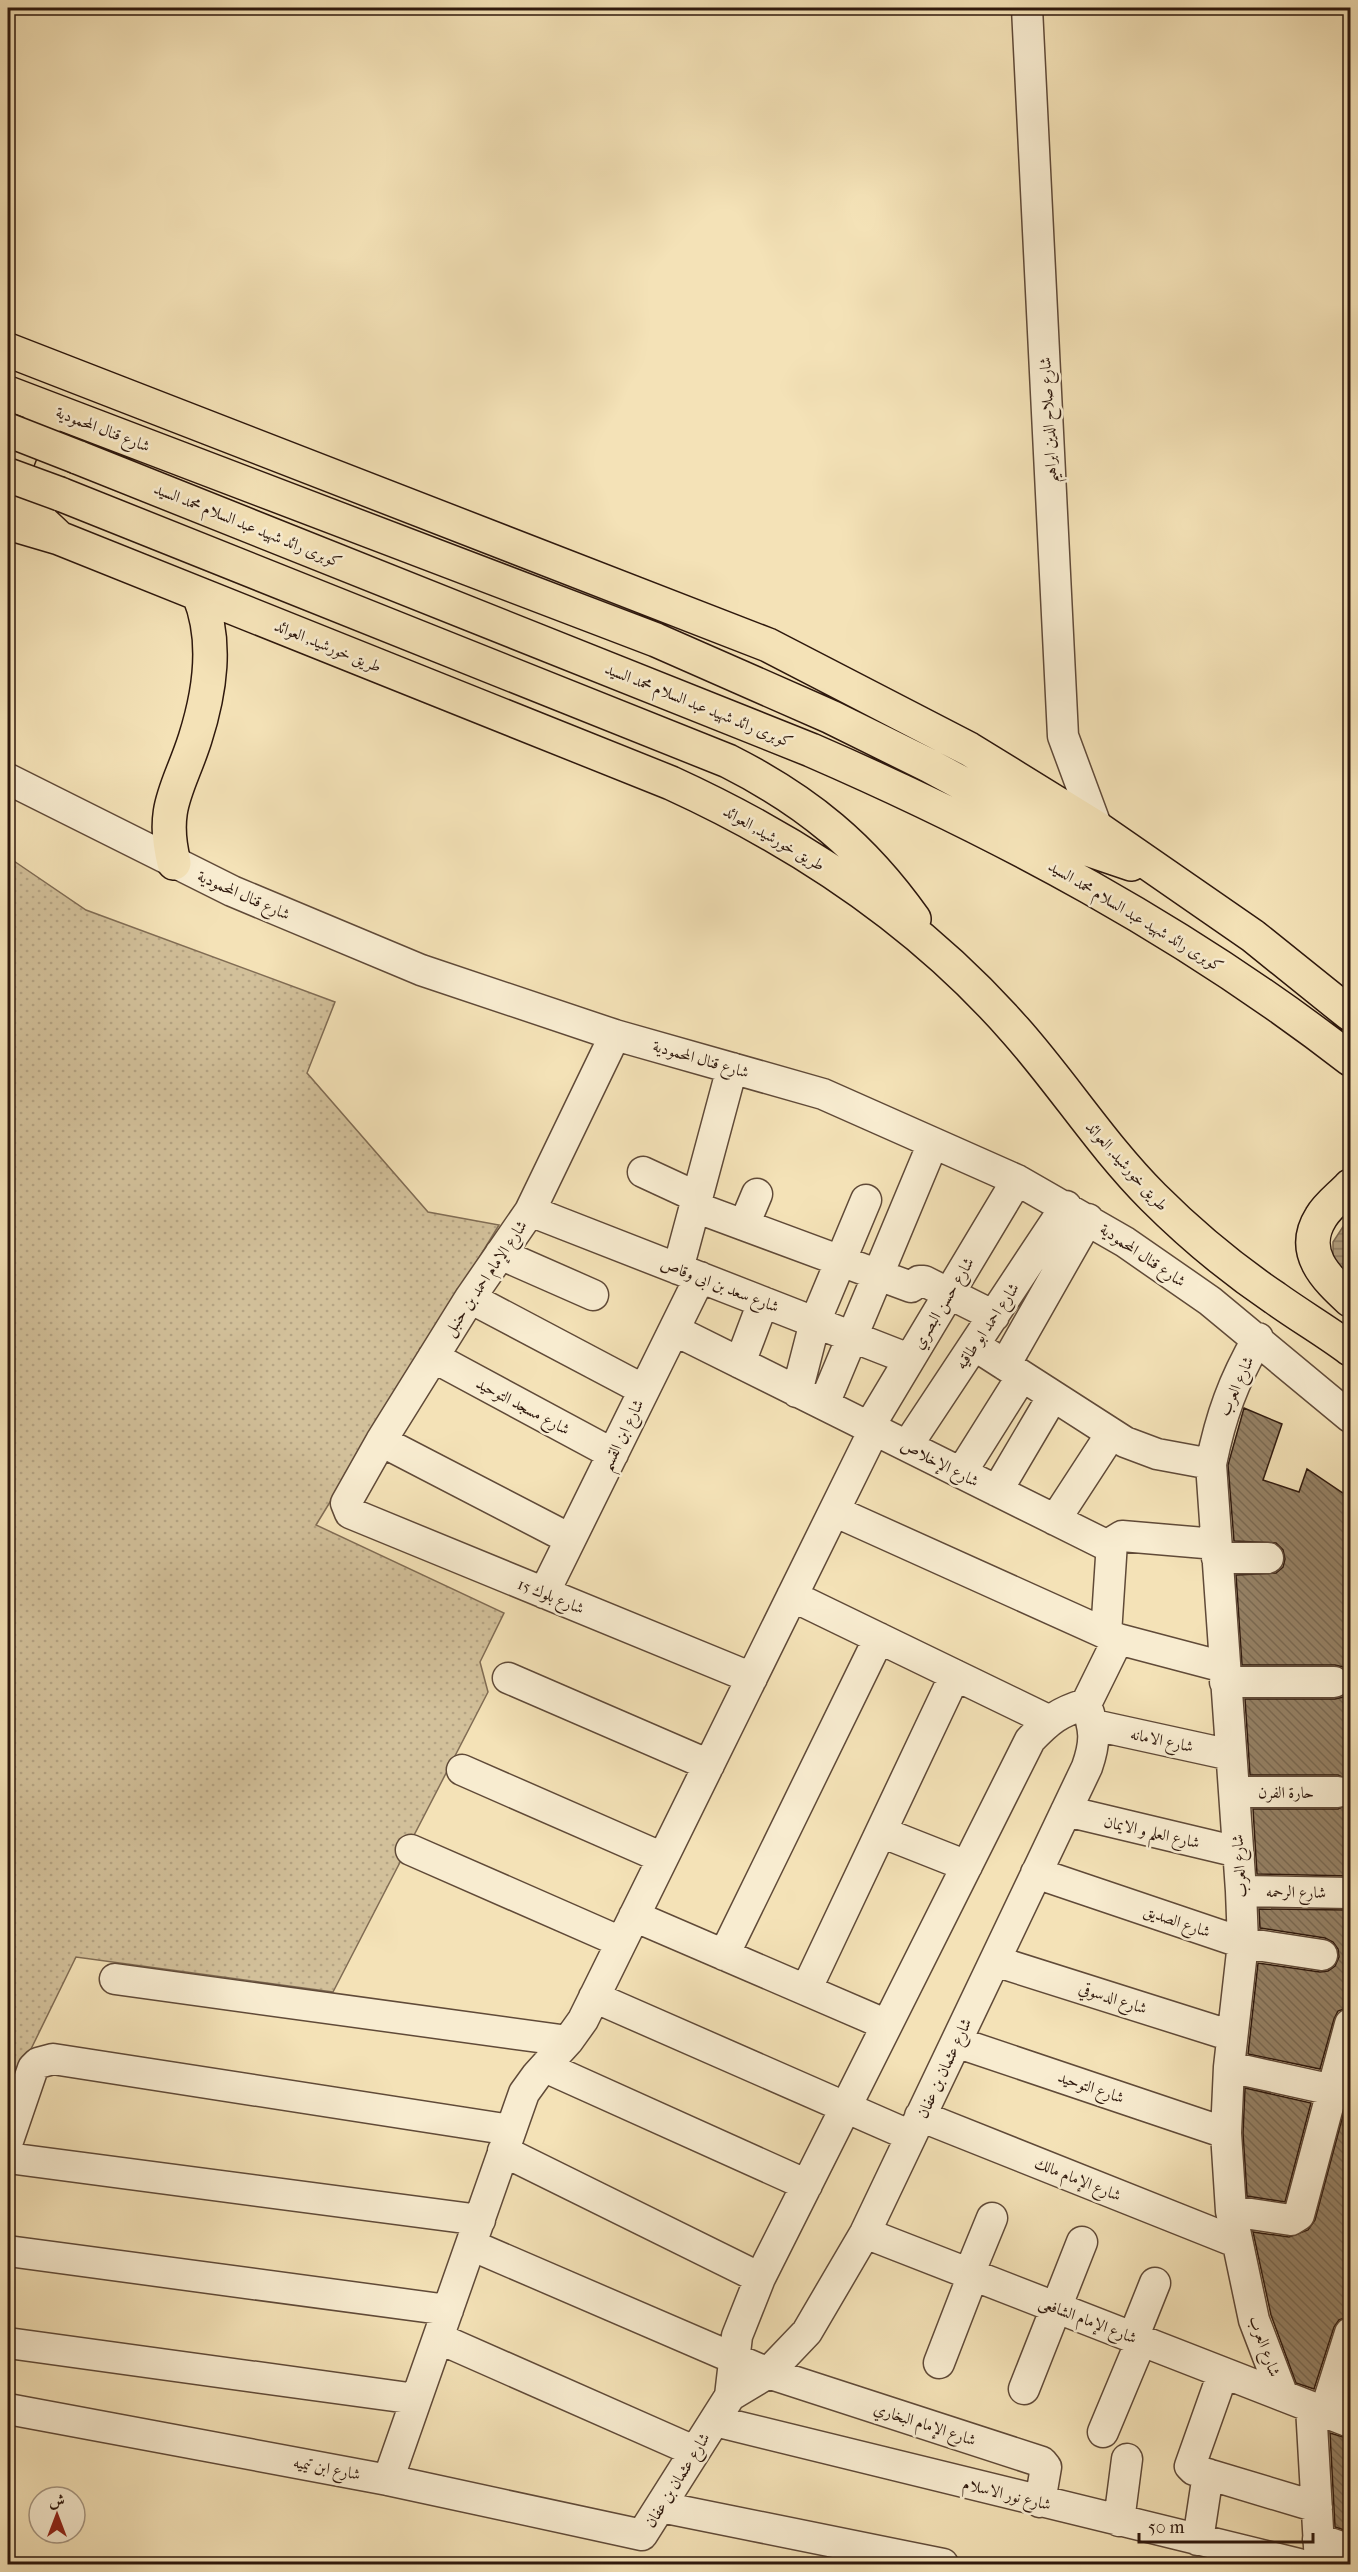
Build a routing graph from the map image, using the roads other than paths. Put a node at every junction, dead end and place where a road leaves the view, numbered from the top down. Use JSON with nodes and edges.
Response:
{"nodes":[{"id":1,"x":1027,"y":8,"type":"edge"},
{"id":2,"x":8,"y":350,"type":"edge"},
{"id":3,"x":8,"y":393,"type":"edge"},
{"id":4,"x":63,"y":414,"type":"junction"},
{"id":5,"x":8,"y":430,"type":"edge"},
{"id":6,"x":8,"y":476,"type":"edge"},
{"id":7,"x":8,"y":523,"type":"edge"},
{"id":8,"x":59,"y":538,"type":"junction"},
{"id":9,"x":199,"y":595,"type":"junction"},
{"id":10,"x":8,"y":779,"type":"edge"},
{"id":11,"x":1097,"y":828,"type":"junction"},
{"id":12,"x":174,"y":863,"type":"junction"},
{"id":13,"x":1159,"y":871,"type":"junction"},
{"id":14,"x":931,"y":948,"type":"junction"},
{"id":15,"x":1350,"y":1014,"type":"edge"},
{"id":16,"x":615,"y":1035,"type":"junction"},
{"id":17,"x":1350,"y":1059,"type":"edge"},
{"id":18,"x":732,"y":1068,"type":"junction"},
{"id":19,"x":933,"y":1143,"type":"junction"},
{"id":20,"x":644,"y":1172,"type":"dead end"},
{"id":21,"x":1017,"y":1180,"type":"junction"},
{"id":22,"x":1350,"y":1186,"type":"edge"},
{"id":23,"x":757,"y":1194,"type":"dead end"},
{"id":24,"x":866,"y":1200,"type":"dead end"},
{"id":25,"x":696,"y":1202,"type":"junction"},
{"id":26,"x":530,"y":1211,"type":"junction"},
{"id":27,"x":1077,"y":1213,"type":"junction"},
{"id":28,"x":744,"y":1225,"type":"junction"},
{"id":29,"x":500,"y":1254,"type":"junction"},
{"id":30,"x":840,"y":1261,"type":"junction"},
{"id":31,"x":689,"y":1273,"type":"junction"},
{"id":32,"x":878,"y":1274,"type":"junction"},
{"id":33,"x":949,"y":1293,"type":"junction"},
{"id":34,"x":593,"y":1295,"type":"dead end"},
{"id":35,"x":470,"y":1298,"type":"junction"},
{"id":36,"x":1350,"y":1300,"type":"edge"},
{"id":37,"x":763,"y":1302,"type":"junction"},
{"id":38,"x":994,"y":1316,"type":"junction"},
{"id":39,"x":815,"y":1322,"type":"junction"},
{"id":40,"x":674,"y":1330,"type":"junction"},
{"id":41,"x":852,"y":1336,"type":"junction"},
{"id":42,"x":1258,"y":1338,"type":"junction"},
{"id":43,"x":974,"y":1345,"type":"junction"},
{"id":44,"x":1350,"y":1349,"type":"edge"},
{"id":45,"x":433,"y":1358,"type":"junction"},
{"id":46,"x":740,"y":1363,"type":"junction"},
{"id":47,"x":905,"y":1366,"type":"junction"},
{"id":48,"x":1013,"y":1370,"type":"junction"},
{"id":49,"x":644,"y":1390,"type":"junction"},
{"id":50,"x":1053,"y":1396,"type":"junction"},
{"id":51,"x":811,"y":1398,"type":"junction"},
{"id":52,"x":939,"y":1398,"type":"junction"},
{"id":53,"x":1350,"y":1417,"type":"edge"},
{"id":54,"x":872,"y":1428,"type":"junction"},
{"id":55,"x":1111,"y":1434,"type":"junction"},
{"id":56,"x":381,"y":1440,"type":"junction"},
{"id":57,"x":907,"y":1446,"type":"junction"},
{"id":58,"x":613,"y":1454,"type":"junction"},
{"id":59,"x":1210,"y":1464,"type":"junction"},
{"id":60,"x":961,"y":1473,"type":"junction"},
{"id":61,"x":997,"y":1491,"type":"junction"},
{"id":62,"x":834,"y":1511,"type":"junction"},
{"id":63,"x":350,"y":1513,"type":"joint"},
{"id":64,"x":1055,"y":1520,"type":"junction"},
{"id":65,"x":570,"y":1539,"type":"junction"},
{"id":66,"x":1112,"y":1542,"type":"junction"},
{"id":67,"x":1216,"y":1551,"type":"junction"},
{"id":68,"x":1268,"y":1558,"type":"dead end"},
{"id":69,"x":544,"y":1593,"type":"junction"},
{"id":70,"x":792,"y":1596,"type":"junction"},
{"id":71,"x":1112,"y":1636,"type":"junction"},
{"id":72,"x":879,"y":1638,"type":"junction"},
{"id":73,"x":1225,"y":1674,"type":"junction"},
{"id":74,"x":955,"y":1675,"type":"junction"},
{"id":75,"x":508,"y":1678,"type":"dead end"},
{"id":76,"x":752,"y":1678,"type":"junction"},
{"id":77,"x":1334,"y":1682,"type":"dead end"},
{"id":78,"x":1090,"y":1715,"type":"junction"},
{"id":79,"x":1048,"y":1720,"type":"junction"},
{"id":80,"x":1231,"y":1755,"type":"junction"},
{"id":81,"x":709,"y":1765,"type":"junction"},
{"id":82,"x":462,"y":1770,"type":"dead end"},
{"id":83,"x":1234,"y":1792,"type":"junction"},
{"id":84,"x":1338,"y":1792,"type":"dead end"},
{"id":85,"x":1066,"y":1811,"type":"junction"},
{"id":86,"x":881,"y":1832,"type":"junction"},
{"id":87,"x":411,"y":1850,"type":"dead end"},
{"id":88,"x":1238,"y":1852,"type":"junction"},
{"id":89,"x":663,"y":1858,"type":"junction"},
{"id":90,"x":967,"y":1866,"type":"junction"},
{"id":91,"x":1036,"y":1874,"type":"junction"},
{"id":92,"x":1241,"y":1891,"type":"junction"},
{"id":93,"x":1350,"y":1893,"type":"edge"},
{"id":94,"x":634,"y":1916,"type":"junction"},
{"id":95,"x":621,"y":1942,"type":"junction"},
{"id":96,"x":1243,"y":1943,"type":"junction"},
{"id":97,"x":724,"y":1955,"type":"junction"},
{"id":98,"x":1322,"y":1955,"type":"dead end"},
{"id":99,"x":995,"y":1961,"type":"junction"},
{"id":100,"x":116,"y":1979,"type":"dead end"},
{"id":101,"x":806,"y":1990,"type":"junction"},
{"id":102,"x":594,"y":1997,"type":"junction"},
{"id":103,"x":1350,"y":2024,"type":"edge"},
{"id":104,"x":887,"y":2025,"type":"junction"},
{"id":105,"x":1232,"y":2036,"type":"junction"},
{"id":106,"x":568,"y":2041,"type":"junction"},
{"id":107,"x":956,"y":2042,"type":"junction"},
{"id":108,"x":545,"y":2067,"type":"junction"},
{"id":109,"x":1229,"y":2067,"type":"junction"},
{"id":110,"x":1333,"y":2090,"type":"junction"},
{"id":111,"x":846,"y":2108,"type":"junction"},
{"id":112,"x":916,"y":2126,"type":"junction"},
{"id":113,"x":1226,"y":2133,"type":"junction"},
{"id":114,"x":507,"y":2140,"type":"junction"},
{"id":115,"x":8,"y":2141,"type":"edge"},
{"id":116,"x":8,"y":2158,"type":"edge"},
{"id":117,"x":807,"y":2185,"type":"junction"},
{"id":118,"x":1231,"y":2211,"type":"junction"},
{"id":119,"x":992,"y":2218,"type":"dead end"},
{"id":120,"x":475,"y":2232,"type":"junction"},
{"id":121,"x":865,"y":2233,"type":"junction"},
{"id":122,"x":1082,"y":2242,"type":"dead end"},
{"id":123,"x":1236,"y":2242,"type":"junction"},
{"id":124,"x":8,"y":2251,"type":"edge"},
{"id":125,"x":971,"y":2275,"type":"junction"},
{"id":126,"x":760,"y":2278,"type":"junction"},
{"id":127,"x":1155,"y":2283,"type":"dead end"},
{"id":128,"x":1056,"y":2308,"type":"junction"},
{"id":129,"x":448,"y":2310,"type":"junction"},
{"id":130,"x":1350,"y":2333,"type":"edge"},
{"id":131,"x":438,"y":2338,"type":"junction"},
{"id":132,"x":1137,"y":2339,"type":"junction"},
{"id":133,"x":8,"y":2343,"type":"edge"},
{"id":134,"x":733,"y":2359,"type":"junction"},
{"id":135,"x":939,"y":2363,"type":"dead end"},
{"id":136,"x":768,"y":2373,"type":"junction"},
{"id":137,"x":1223,"y":2373,"type":"junction"},
{"id":138,"x":1024,"y":2389,"type":"dead end"},
{"id":139,"x":1282,"y":2396,"type":"junction"},
{"id":140,"x":416,"y":2399,"type":"junction"},
{"id":141,"x":8,"y":2409,"type":"edge"},
{"id":142,"x":722,"y":2409,"type":"junction"},
{"id":143,"x":1329,"y":2413,"type":"edge"},
{"id":144,"x":1103,"y":2432,"type":"dead end"},
{"id":145,"x":694,"y":2451,"type":"junction"},
{"id":146,"x":1127,"y":2459,"type":"dead end"},
{"id":147,"x":1208,"y":2474,"type":"junction"},
{"id":148,"x":388,"y":2480,"type":"junction"},
{"id":149,"x":1040,"y":2502,"type":"junction"},
{"id":150,"x":661,"y":2507,"type":"junction"},
{"id":151,"x":1317,"y":2507,"type":"junction"},
{"id":152,"x":1119,"y":2521,"type":"junction"},
{"id":153,"x":644,"y":2534,"type":"joint"},
{"id":154,"x":1198,"y":2540,"type":"junction"},
{"id":155,"x":1350,"y":2550,"type":"edge"},
{"id":156,"x":1319,"y":2552,"type":"edge"},
{"id":157,"x":943,"y":2565,"type":"edge"},
{"id":158,"x":1299,"y":2565,"type":"edge"}],
"edges":[{"from":1,"to":11,"type":"street","name":"شارع صلاح الدين ابراهيم"},
{"from":2,"to":11,"type":"main road"},
{"from":3,"to":4,"type":"main road","name":"شارع قنال المحمودية"},
{"from":4,"to":8,"type":"main road"},
{"from":4,"to":13,"type":"main road","name":"شارع قنال المحمودية"},
{"from":5,"to":17,"type":"main road","name":"كوبرى رائد شهيد عبد السلام محمد السيد","bridge":true},
{"from":6,"to":14,"type":"main road","bridge":true},
{"from":7,"to":8,"type":"main road"},
{"from":8,"to":9,"type":"main road","name":"طريق خورشيد, العوائد"},
{"from":9,"to":12,"type":"main road"},
{"from":9,"to":14,"type":"main road","name":"طريق خورشيد, العوائد"},
{"from":10,"to":12,"type":"street","name":"شارع قنال المحمودية"},
{"from":11,"to":13,"type":"main road"},
{"from":12,"to":16,"type":"street","name":"شارع قنال المحمودية"},
{"from":13,"to":15,"type":"main road"},
{"from":14,"to":44,"type":"main road","name":"طريق خورشيد, العوائد"},
{"from":16,"to":18,"type":"street","name":"شارع قنال المحمودية"},
{"from":16,"to":26,"type":"street","name":"شارع الإمام احمد بن حنبل"},
{"from":18,"to":19,"type":"street","name":"شارع قنال المحمودية"},
{"from":18,"to":25,"type":"street","name":"شارع ابن القسم"},
{"from":19,"to":21,"type":"street","name":"شارع قنال المحمودية"},
{"from":19,"to":32,"type":"street"},
{"from":20,"to":25,"type":"street"},
{"from":21,"to":27,"type":"street","name":"شارع قنال المحمودية"},
{"from":21,"to":33,"type":"street","name":"شارع حسن البصري"},
{"from":22,"to":36,"type":"main road"},
{"from":23,"to":28,"type":"street"},
{"from":24,"to":30,"type":"street"},
{"from":25,"to":28,"type":"street"},
{"from":25,"to":31,"type":"street","name":"شارع ابن القسم"},
{"from":26,"to":29,"type":"street","name":"شارع الإمام احمد بن حنبل"},
{"from":26,"to":31,"type":"street","name":"شارع سعد بن ابى وقاص"},
{"from":27,"to":38,"type":"street","name":"شارع احمد ابو طاقيه"},
{"from":27,"to":42,"type":"street","name":"شارع قنال المحمودية"},
{"from":27,"to":48,"type":"street"},
{"from":28,"to":30,"type":"street"},
{"from":29,"to":34,"type":"street"},
{"from":29,"to":35,"type":"street","name":"شارع الإمام احمد بن حنبل"},
{"from":30,"to":32,"type":"street"},
{"from":30,"to":39,"type":"street"},
{"from":31,"to":37,"type":"street","name":"شارع سعد بن ابى وقاص"},
{"from":31,"to":40,"type":"street","name":"شارع ابن القسم"},
{"from":32,"to":33,"type":"street"},
{"from":32,"to":41,"type":"street"},
{"from":33,"to":38,"type":"street"},
{"from":33,"to":47,"type":"street","name":"شارع حسن البصري"},
{"from":35,"to":45,"type":"street","name":"شارع الإمام احمد بن حنبل"},
{"from":35,"to":49,"type":"street"},
{"from":37,"to":39,"type":"street","name":"شارع سعد بن ابى وقاص"},
{"from":37,"to":46,"type":"street"},
{"from":38,"to":43,"type":"street","name":"شارع احمد ابو طاقيه"},
{"from":39,"to":41,"type":"street","name":"شارع سعد بن ابى وقاص"},
{"from":39,"to":51,"type":"street"},
{"from":40,"to":46,"type":"street","name":"شارع الإخلاص"},
{"from":40,"to":49,"type":"street","name":"شارع ابن القسم"},
{"from":41,"to":47,"type":"street","name":"شارع سعد بن ابى وقاص"},
{"from":41,"to":51,"type":"street"},
{"from":42,"to":53,"type":"street","name":"شارع قنال المحمودية"},
{"from":42,"to":59,"type":"street","name":"شارع العرب"},
{"from":43,"to":48,"type":"street"},
{"from":43,"to":52,"type":"street","name":"شارع احمد ابو طاقيه"},
{"from":45,"to":56,"type":"street","name":"شارع الإمام احمد بن حنبل"},
{"from":45,"to":58,"type":"street","name":"شارع مسجد التوحيد"},
{"from":46,"to":51,"type":"street","name":"شارع الإخلاص"},
{"from":47,"to":52,"type":"street","name":"شارع سعد بن ابى وقاص"},
{"from":47,"to":54,"type":"street","name":"شارع حسن البصري"},
{"from":48,"to":50,"type":"street"},
{"from":48,"to":60,"type":"street"},
{"from":49,"to":58,"type":"street","name":"شارع ابن القسم"},
{"from":50,"to":55,"type":"street"},
{"from":50,"to":61,"type":"street"},
{"from":51,"to":54,"type":"street","name":"شارع الإخلاص"},
{"from":52,"to":57,"type":"street","name":"شارع احمد ابو طاقيه"},
{"from":54,"to":57,"type":"street","name":"شارع الإخلاص"},
{"from":54,"to":62,"type":"street","name":"شارع حسن البصري"},
{"from":55,"to":59,"type":"street"},
{"from":55,"to":64,"type":"street"},
{"from":56,"to":63,"type":"street","name":"شارع الإمام احمد بن حنبل"},
{"from":56,"to":65,"type":"street"},
{"from":57,"to":60,"type":"street","name":"شارع الإخلاص"},
{"from":58,"to":65,"type":"street","name":"شارع ابن القسم"},
{"from":59,"to":67,"type":"street","name":"شارع العرب"},
{"from":60,"to":61,"type":"street","name":"شارع الإخلاص"},
{"from":61,"to":64,"type":"street","name":"شارع الإخلاص"},
{"from":62,"to":70,"type":"street","name":"شارع حسن البصري"},
{"from":62,"to":71,"type":"street"},
{"from":63,"to":69,"type":"street","name":"شارع بلوك 15"},
{"from":64,"to":66,"type":"street","name":"شارع الإخلاص"},
{"from":65,"to":69,"type":"street","name":"شارع ابن القسم"},
{"from":66,"to":67,"type":"street","name":"شارع الإخلاص"},
{"from":66,"to":71,"type":"street"},
{"from":67,"to":68,"type":"street","name":"شارع الإخلاص"},
{"from":67,"to":73,"type":"street","name":"شارع العرب"},
{"from":69,"to":76,"type":"street","name":"شارع بلوك 15"},
{"from":70,"to":72,"type":"street"},
{"from":70,"to":76,"type":"street","name":"شارع حسن البصري"},
{"from":71,"to":73,"type":"street"},
{"from":71,"to":78,"type":"street","name":"شارع عثمان بن عفان"},
{"from":72,"to":74,"type":"street"},
{"from":72,"to":97,"type":"street"},
{"from":73,"to":77,"type":"street"},
{"from":73,"to":80,"type":"street","name":"شارع العرب"},
{"from":74,"to":79,"type":"street"},
{"from":74,"to":86,"type":"street"},
{"from":75,"to":81,"type":"street"},
{"from":76,"to":81,"type":"street","name":"شارع حسن البصري"},
{"from":78,"to":79,"type":"street"},
{"from":78,"to":80,"type":"street","name":"شارع الامانه"},
{"from":78,"to":85,"type":"street","name":"شارع عثمان بن عفان"},
{"from":79,"to":90,"type":"street"},
{"from":80,"to":83,"type":"street","name":"شارع العرب"},
{"from":81,"to":89,"type":"street","name":"شارع حسن البصري"},
{"from":82,"to":89,"type":"street"},
{"from":83,"to":84,"type":"street","name":"حارة الفرن"},
{"from":83,"to":88,"type":"street","name":"شارع العرب"},
{"from":85,"to":88,"type":"street","name":"شارع العلم و الايمان"},
{"from":85,"to":91,"type":"street","name":"شارع عثمان بن عفان"},
{"from":86,"to":90,"type":"street"},
{"from":86,"to":101,"type":"street"},
{"from":87,"to":95,"type":"street"},
{"from":88,"to":92,"type":"street","name":"شارع العرب"},
{"from":89,"to":94,"type":"street","name":"شارع حسن البصري"},
{"from":90,"to":104,"type":"street"},
{"from":91,"to":96,"type":"street","name":"شارع الصديق"},
{"from":91,"to":99,"type":"street","name":"شارع عثمان بن عفان"},
{"from":92,"to":93,"type":"street","name":"شارع الرحمه"},
{"from":92,"to":96,"type":"street","name":"شارع العرب"},
{"from":94,"to":95,"type":"street","name":"شارع حسن البصري"},
{"from":94,"to":97,"type":"street"},
{"from":95,"to":102,"type":"street","name":"شارع حسن البصري"},
{"from":96,"to":98,"type":"street","name":"شارع الصديق"},
{"from":96,"to":105,"type":"street","name":"شارع العرب"},
{"from":97,"to":101,"type":"street"},
{"from":99,"to":105,"type":"street","name":"شارع الدسوقي"},
{"from":99,"to":107,"type":"street","name":"شارع عثمان بن عفان"},
{"from":100,"to":106,"type":"street"},
{"from":101,"to":104,"type":"street"},
{"from":102,"to":106,"type":"street","name":"شارع حسن البصري"},
{"from":102,"to":111,"type":"street","name":"شارع الإمام مالك"},
{"from":103,"to":110,"type":"street"},
{"from":104,"to":111,"type":"street"},
{"from":105,"to":109,"type":"street","name":"شارع العرب"},
{"from":106,"to":108,"type":"street","name":"شارع حسن البصري"},
{"from":107,"to":112,"type":"street","name":"شارع عثمان بن عفان"},
{"from":107,"to":113,"type":"street","name":"شارع التوحيد"},
{"from":108,"to":114,"type":"street","name":"شارع حسن البصري"},
{"from":108,"to":117,"type":"street"},
{"from":109,"to":110,"type":"street"},
{"from":109,"to":113,"type":"street","name":"شارع العرب"},
{"from":110,"to":118,"type":"street"},
{"from":111,"to":112,"type":"street","name":"شارع الإمام مالك"},
{"from":111,"to":117,"type":"street"},
{"from":112,"to":121,"type":"street","name":"شارع عثمان بن عفان"},
{"from":112,"to":123,"type":"street","name":"شارع الإمام مالك"},
{"from":113,"to":118,"type":"street","name":"شارع العرب"},
{"from":114,"to":115,"type":"street"},
{"from":114,"to":120,"type":"street","name":"شارع حسن البصري"},
{"from":114,"to":126,"type":"street"},
{"from":116,"to":120,"type":"street"},
{"from":117,"to":126,"type":"street"},
{"from":118,"to":123,"type":"street","name":"شارع العرب"},
{"from":119,"to":125,"type":"street"},
{"from":120,"to":129,"type":"street","name":"شارع حسن البصري"},
{"from":120,"to":134,"type":"street"},
{"from":121,"to":125,"type":"street","name":"شارع الإمام الشافعى"},
{"from":121,"to":136,"type":"street","name":"شارع عثمان بن عفان"},
{"from":122,"to":128,"type":"street"},
{"from":123,"to":139,"type":"street","name":"شارع العرب"},
{"from":124,"to":129,"type":"street"},
{"from":125,"to":128,"type":"street","name":"شارع الإمام الشافعى"},
{"from":125,"to":135,"type":"street"},
{"from":126,"to":134,"type":"street"},
{"from":127,"to":132,"type":"street"},
{"from":128,"to":132,"type":"street","name":"شارع الإمام الشافعى"},
{"from":128,"to":138,"type":"street"},
{"from":129,"to":131,"type":"street","name":"شارع حسن البصري"},
{"from":130,"to":143,"type":"street"},
{"from":131,"to":140,"type":"street","name":"شارع حسن البصري"},
{"from":131,"to":145,"type":"street"},
{"from":132,"to":137,"type":"street","name":"شارع الإمام الشافعى"},
{"from":132,"to":144,"type":"street"},
{"from":133,"to":140,"type":"street"},
{"from":134,"to":136,"type":"street"},
{"from":134,"to":142,"type":"street"},
{"from":136,"to":142,"type":"street","name":"شارع عثمان بن عفان"},
{"from":136,"to":149,"type":"street","name":"شارع الإمام البخاري"},
{"from":137,"to":139,"type":"street","name":"شارع الإمام الشافعى"},
{"from":137,"to":147,"type":"street"},
{"from":139,"to":143,"type":"street","name":"شارع الإمام الشافعى"},
{"from":140,"to":148,"type":"street","name":"شارع حسن البصري"},
{"from":141,"to":148,"type":"street","name":"شارع ابن تيميه"},
{"from":142,"to":145,"type":"street","name":"شارع عثمان بن عفان"},
{"from":142,"to":149,"type":"street","name":"شارع نور الاسلام"},
{"from":143,"to":151,"type":"street"},
{"from":145,"to":150,"type":"street","name":"شارع عثمان بن عفان"},
{"from":146,"to":152,"type":"street"},
{"from":147,"to":151,"type":"street"},
{"from":147,"to":154,"type":"street"},
{"from":148,"to":153,"type":"street","name":"شارع ابن تيميه"},
{"from":149,"to":152,"type":"street","name":"شارع نور الاسلام"},
{"from":150,"to":153,"type":"street","name":"شارع عثمان بن عفان"},
{"from":150,"to":157,"type":"street"},
{"from":151,"to":156,"type":"street"},
{"from":152,"to":154,"type":"street","name":"شارع نور الاسلام"},
{"from":154,"to":158,"type":"street","name":"شارع نور الاسلام"},
{"from":155,"to":156,"type":"street"}]}
